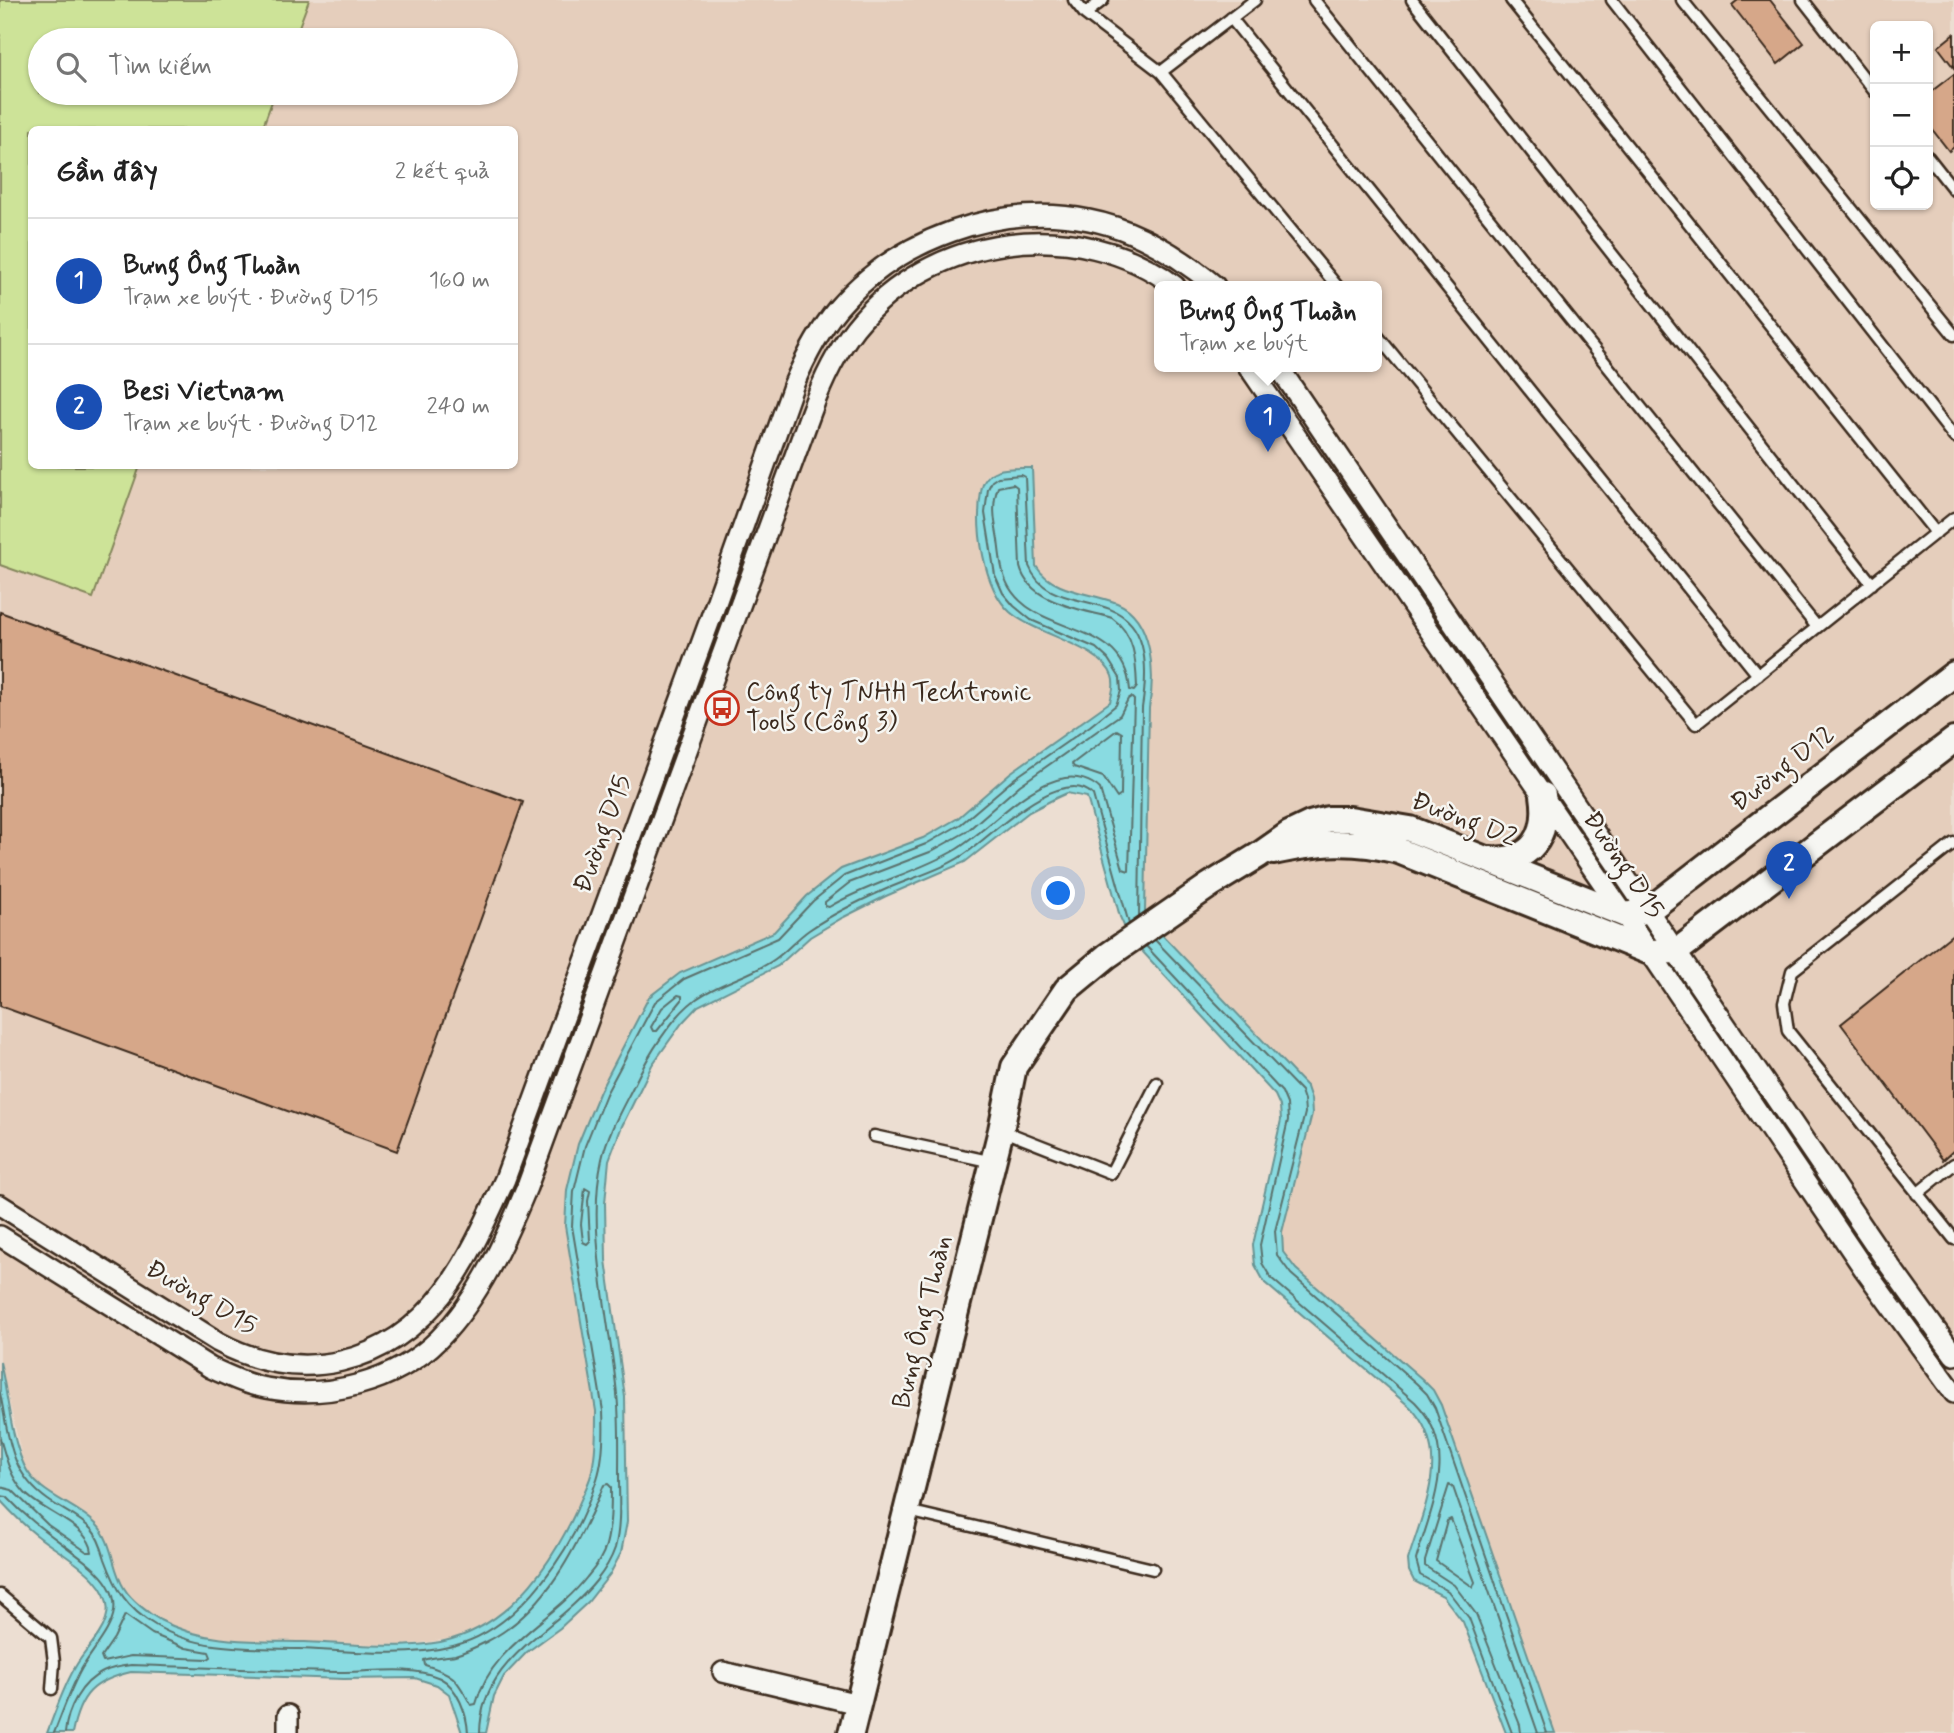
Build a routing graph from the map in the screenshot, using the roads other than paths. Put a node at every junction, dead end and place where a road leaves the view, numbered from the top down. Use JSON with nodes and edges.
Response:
{"nodes":[{"id":1,"x":1074,"y":0,"type":"edge"},
{"id":2,"x":1103,"y":0,"type":"edge"},
{"id":3,"x":1255,"y":0,"type":"edge"},
{"id":4,"x":1314,"y":0,"type":"edge"},
{"id":5,"x":1412,"y":0,"type":"edge"},
{"id":6,"x":1511,"y":0,"type":"edge"},
{"id":7,"x":1612,"y":0,"type":"edge"},
{"id":8,"x":1682,"y":0,"type":"edge"},
{"id":9,"x":1803,"y":0,"type":"edge"},
{"id":10,"x":1085,"y":14,"type":"junction"},
{"id":11,"x":1231,"y":18,"type":"junction"},
{"id":12,"x":1161,"y":72,"type":"junction"},
{"id":13,"x":1870,"y":86,"type":"edge"},
{"id":14,"x":1933,"y":164,"type":"edge"},
{"id":15,"x":1954,"y":190,"type":"edge"},
{"id":16,"x":1167,"y":281,"type":"edge"},
{"id":17,"x":1208,"y":281,"type":"edge"},
{"id":18,"x":1333,"y":281,"type":"edge"},
{"id":19,"x":1954,"y":335,"type":"edge"},
{"id":20,"x":1382,"y":340,"type":"edge"},
{"id":21,"x":1252,"y":372,"type":"edge"},
{"id":22,"x":1282,"y":372,"type":"edge"},
{"id":23,"x":1954,"y":437,"type":"edge"},
{"id":24,"x":1954,"y":518,"type":"edge"},
{"id":25,"x":1936,"y":533,"type":"junction"},
{"id":26,"x":1872,"y":584,"type":"junction"},
{"id":27,"x":710,"y":620,"type":"junction"},
{"id":28,"x":733,"y":628,"type":"junction"},
{"id":29,"x":1817,"y":628,"type":"junction"},
{"id":30,"x":1954,"y":674,"type":"edge"},
{"id":31,"x":1758,"y":675,"type":"junction"},
{"id":32,"x":1954,"y":740,"type":"edge"},
{"id":33,"x":1543,"y":795,"type":"junction"},
{"id":34,"x":1954,"y":843,"type":"edge"},
{"id":35,"x":1259,"y":855,"type":"junction"},
{"id":36,"x":1479,"y":857,"type":"junction"},
{"id":37,"x":1637,"y":913,"type":"junction"},
{"id":38,"x":1677,"y":951,"type":"junction"},
{"id":39,"x":1650,"y":952,"type":"junction"},
{"id":40,"x":1107,"y":956,"type":"joint"},
{"id":41,"x":1157,"y":1083,"type":"dead end"},
{"id":42,"x":1001,"y":1130,"type":"junction"},
{"id":43,"x":874,"y":1136,"type":"dead end"},
{"id":44,"x":993,"y":1162,"type":"junction"},
{"id":45,"x":1954,"y":1164,"type":"edge"},
{"id":46,"x":1917,"y":1194,"type":"junction"},
{"id":47,"x":0,"y":1205,"type":"edge"},
{"id":48,"x":0,"y":1236,"type":"edge"},
{"id":49,"x":1954,"y":1240,"type":"edge"},
{"id":50,"x":1954,"y":1355,"type":"edge"},
{"id":51,"x":1954,"y":1393,"type":"edge"},
{"id":52,"x":906,"y":1511,"type":"junction"},
{"id":53,"x":1153,"y":1569,"type":"dead end"},
{"id":54,"x":0,"y":1595,"type":"edge"},
{"id":55,"x":723,"y":1672,"type":"dead end"},
{"id":56,"x":52,"y":1689,"type":"dead end"},
{"id":57,"x":858,"y":1704,"type":"junction"},
{"id":58,"x":851,"y":1733,"type":"edge"}],
"edges":[{"from":1,"to":10,"type":"lane"},
{"from":2,"to":10,"type":"lane"},
{"from":3,"to":11,"type":"lane"},
{"from":4,"to":29,"type":"lane"},
{"from":5,"to":26,"type":"lane"},
{"from":6,"to":25,"type":"lane"},
{"from":7,"to":23,"type":"lane"},
{"from":8,"to":19,"type":"lane"},
{"from":9,"to":13,"type":"lane"},
{"from":10,"to":12,"type":"lane"},
{"from":11,"to":12,"type":"lane"},
{"from":11,"to":31,"type":"lane"},
{"from":12,"to":18,"type":"lane"},
{"from":14,"to":15,"type":"lane"},
{"from":16,"to":28,"type":"street","name":"Đường D15"},
{"from":17,"to":27,"type":"street","name":"Đường D15"},
{"from":20,"to":31,"type":"lane"},
{"from":21,"to":33,"type":"street","name":"Đường D15"},
{"from":22,"to":37,"type":"street","name":"Đường D15"},
{"from":24,"to":25,"type":"lane"},
{"from":25,"to":26,"type":"lane"},
{"from":26,"to":29,"type":"lane"},
{"from":27,"to":28,"type":"street"},
{"from":27,"to":47,"type":"street","name":"Đường D15"},
{"from":28,"to":48,"type":"street","name":"Đường D15"},
{"from":29,"to":31,"type":"lane"},
{"from":30,"to":37,"type":"street","name":"Đường D12"},
{"from":32,"to":38,"type":"street"},
{"from":33,"to":36,"type":"street"},
{"from":33,"to":37,"type":"street","name":"Đường D15"},
{"from":34,"to":46,"type":"lane"},
{"from":35,"to":36,"type":"street","name":"Đường D2"},
{"from":35,"to":39,"type":"street","name":"Đường D2"},
{"from":35,"to":40,"type":"street","name":"Đường D2"},
{"from":36,"to":37,"type":"street","name":"Đường D2"},
{"from":37,"to":38,"type":"street","name":"Đường D15"},
{"from":37,"to":39,"type":"street","name":"Đường D15"},
{"from":38,"to":39,"type":"street"},
{"from":38,"to":50,"type":"street","name":"Đường D15"},
{"from":39,"to":51,"type":"street","name":"Đường D15"},
{"from":40,"to":42,"type":"street","name":"Bưng Ông Thoàn"},
{"from":41,"to":42,"type":"lane"},
{"from":42,"to":44,"type":"street","name":"Bưng Ông Thoàn"},
{"from":43,"to":44,"type":"lane"},
{"from":44,"to":52,"type":"street","name":"Bưng Ông Thoàn"},
{"from":45,"to":46,"type":"lane"},
{"from":46,"to":49,"type":"lane"},
{"from":52,"to":53,"type":"lane"},
{"from":52,"to":57,"type":"street","name":"Bưng Ông Thoàn"},
{"from":54,"to":56,"type":"lane"},
{"from":55,"to":57,"type":"street"},
{"from":57,"to":58,"type":"street","name":"Bưng Ông Thoàn"}]}
